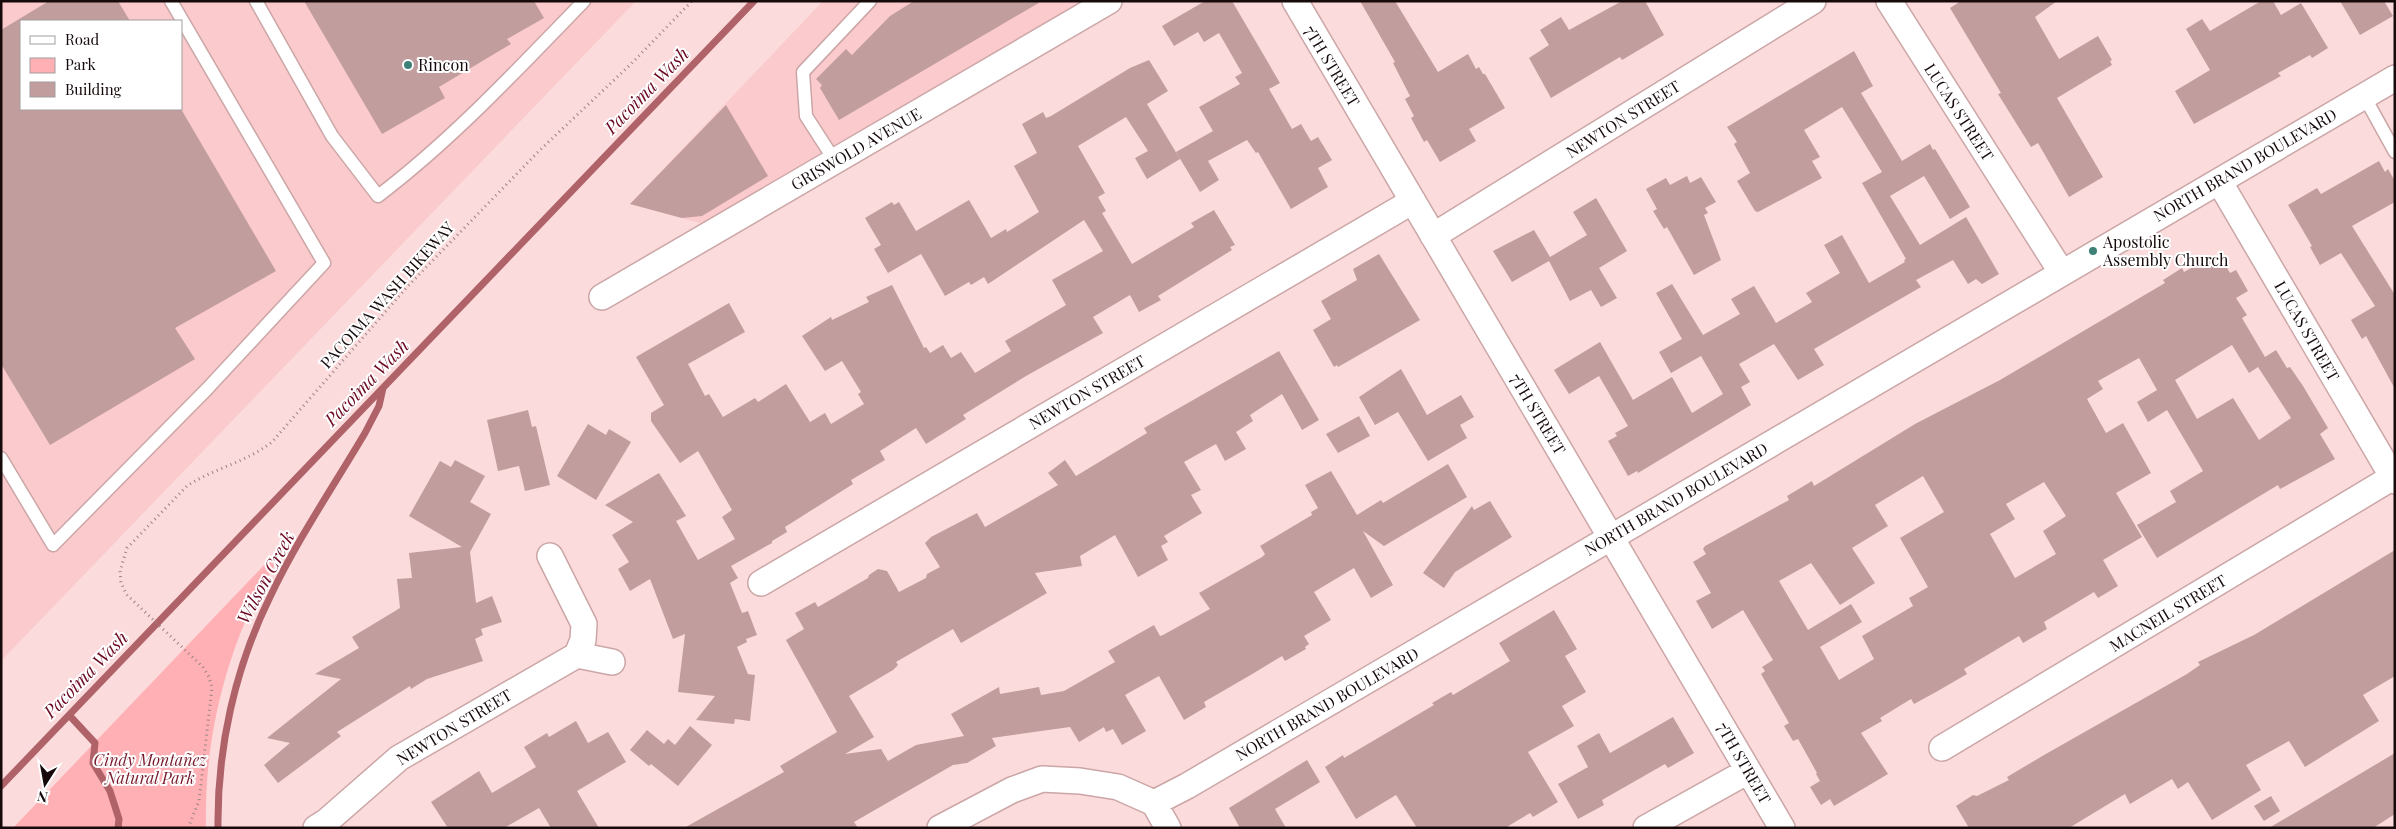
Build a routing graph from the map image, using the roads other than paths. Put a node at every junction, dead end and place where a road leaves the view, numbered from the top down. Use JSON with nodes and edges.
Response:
{"nodes":[{"id":1,"x":171,"y":1,"type":"edge"},
{"id":2,"x":256,"y":1,"type":"edge"},
{"id":3,"x":584,"y":1,"type":"edge"},
{"id":4,"x":870,"y":1,"type":"edge"},
{"id":5,"x":1109,"y":1,"type":"edge"},
{"id":6,"x":1294,"y":1,"type":"edge"},
{"id":7,"x":1813,"y":1,"type":"edge"},
{"id":8,"x":1889,"y":1,"type":"edge"},
{"id":9,"x":2395,"y":78,"type":"edge"},
{"id":10,"x":2364,"y":96,"type":"junction"},
{"id":11,"x":2395,"y":152,"type":"edge"},
{"id":12,"x":835,"y":161,"type":"junction"},
{"id":13,"x":2219,"y":181,"type":"junction"},
{"id":14,"x":1412,"y":202,"type":"junction"},
{"id":15,"x":1433,"y":236,"type":"junction"},
{"id":16,"x":2062,"y":273,"type":"junction"},
{"id":17,"x":602,"y":297,"type":"dead end"},
{"id":18,"x":1,"y":458,"type":"edge"},
{"id":19,"x":2394,"y":479,"type":"edge"},
{"id":20,"x":1611,"y":538,"type":"junction"},
{"id":21,"x":550,"y":556,"type":"dead end"},
{"id":22,"x":761,"y":583,"type":"dead end"},
{"id":23,"x":577,"y":655,"type":"junction"},
{"id":24,"x":612,"y":662,"type":"dead end"},
{"id":25,"x":1942,"y":748,"type":"dead end"},
{"id":26,"x":1748,"y":771,"type":"junction"},
{"id":27,"x":1154,"y":803,"type":"junction"},
{"id":28,"x":316,"y":828,"type":"edge"},
{"id":29,"x":940,"y":828,"type":"edge"},
{"id":30,"x":1168,"y":828,"type":"edge"},
{"id":31,"x":1646,"y":828,"type":"edge"},
{"id":32,"x":1782,"y":828,"type":"edge"}],
"edges":[{"from":1,"to":18,"type":"lane"},
{"from":2,"to":3,"type":"lane"},
{"from":4,"to":12,"type":"lane"},
{"from":5,"to":12,"type":"street","name":"GRISWOLD AVENUE"},
{"from":6,"to":14,"type":"street","name":"7TH STREET"},
{"from":7,"to":15,"type":"street","name":"NEWTON STREET"},
{"from":8,"to":16,"type":"street","name":"LUCAS STREET"},
{"from":9,"to":10,"type":"street","name":"NORTH BRAND BOULEVARD"},
{"from":10,"to":11,"type":"lane"},
{"from":10,"to":13,"type":"street","name":"NORTH BRAND BOULEVARD"},
{"from":12,"to":17,"type":"street","name":"GRISWOLD AVENUE"},
{"from":13,"to":16,"type":"street","name":"NORTH BRAND BOULEVARD"},
{"from":13,"to":19,"type":"street","name":"LUCAS STREET"},
{"from":14,"to":15,"type":"street","name":"7TH STREET"},
{"from":14,"to":22,"type":"street","name":"NEWTON STREET"},
{"from":15,"to":20,"type":"street","name":"7TH STREET"},
{"from":16,"to":20,"type":"street","name":"NORTH BRAND BOULEVARD"},
{"from":19,"to":25,"type":"street","name":"MACNEIL STREET"},
{"from":20,"to":26,"type":"street","name":"7TH STREET"},
{"from":20,"to":27,"type":"street","name":"NORTH BRAND BOULEVARD"},
{"from":21,"to":23,"type":"street"},
{"from":23,"to":24,"type":"street"},
{"from":23,"to":28,"type":"street","name":"NEWTON STREET"},
{"from":26,"to":31,"type":"street"},
{"from":26,"to":32,"type":"street","name":"7TH STREET"},
{"from":27,"to":29,"type":"street"},
{"from":27,"to":30,"type":"street"}]}
